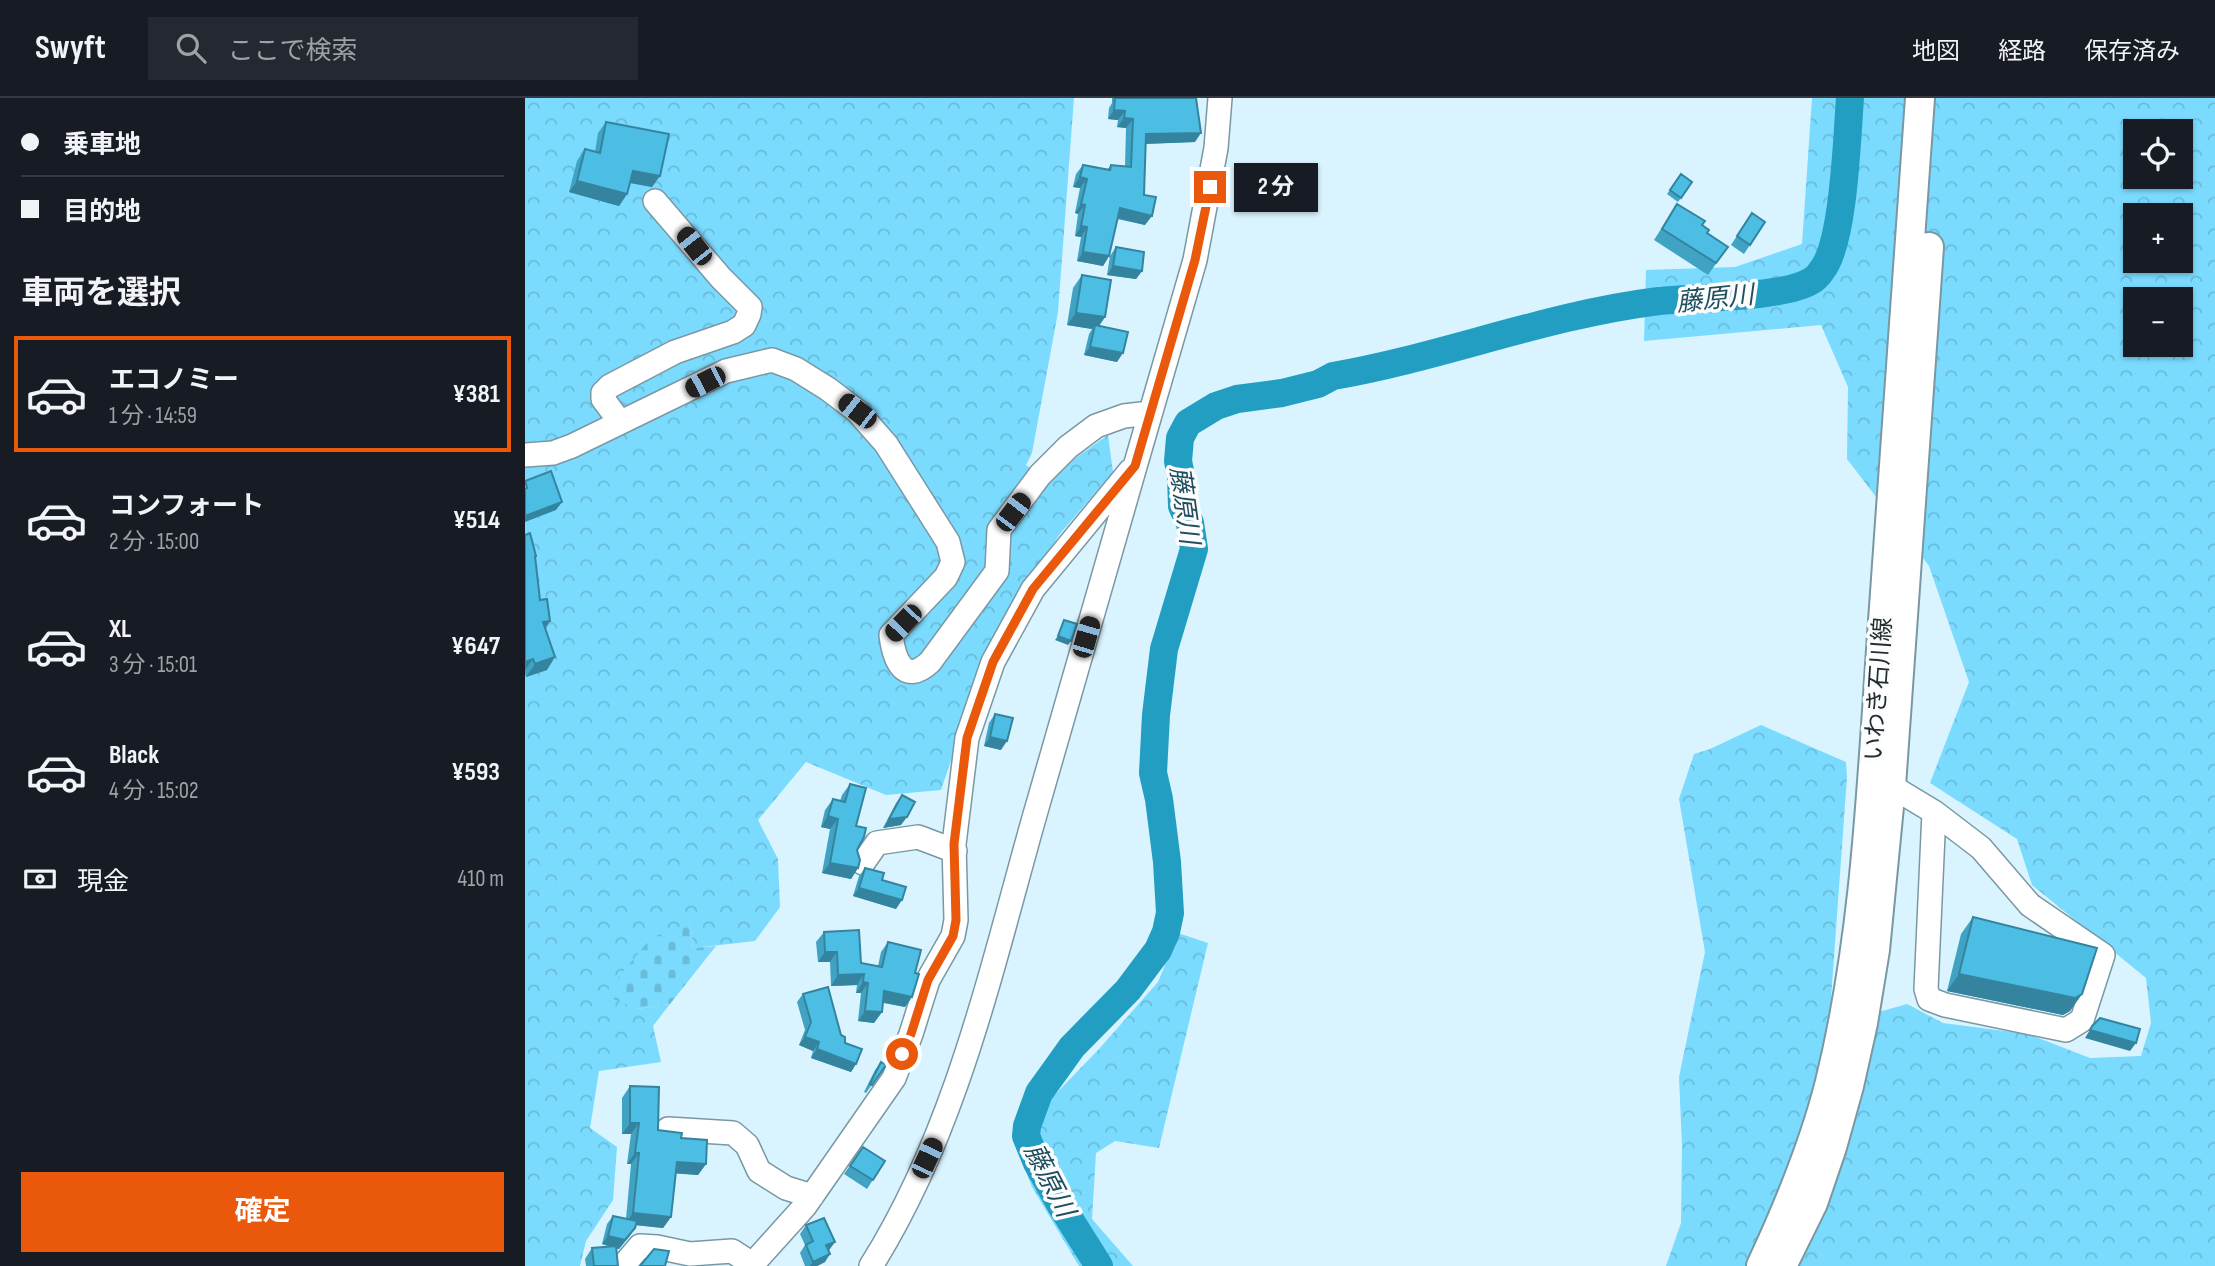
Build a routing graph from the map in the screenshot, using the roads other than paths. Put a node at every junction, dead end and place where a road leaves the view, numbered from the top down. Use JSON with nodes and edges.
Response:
{"nodes":[{"id":1,"x":1220,"y":98,"type":"edge"},
{"id":2,"x":1920,"y":98,"type":"edge"},
{"id":3,"x":1939,"y":98,"type":"edge"},
{"id":4,"x":655,"y":201,"type":"dead end"},
{"id":5,"x":1150,"y":414,"type":"junction"},
{"id":6,"x":620,"y":422,"type":"junction"},
{"id":7,"x":525,"y":455,"type":"edge"},
{"id":8,"x":1135,"y":466,"type":"junction"},
{"id":9,"x":1892,"y":786,"type":"junction"},
{"id":10,"x":1934,"y":813,"type":"junction"},
{"id":11,"x":955,"y":850,"type":"junction"},
{"id":12,"x":863,"y":863,"type":"edge"},
{"id":13,"x":668,"y":1129,"type":"edge"},
{"id":14,"x":812,"y":1196,"type":"junction"},
{"id":15,"x":752,"y":1265,"type":"edge"},
{"id":16,"x":623,"y":1266,"type":"edge"},
{"id":17,"x":871,"y":1266,"type":"edge"},
{"id":18,"x":1761,"y":1266,"type":"edge"},
{"id":19,"x":1782,"y":1266,"type":"edge"}],
"edges":[{"from":1,"to":5,"type":"street"},
{"from":2,"to":18,"type":"main road","name":"いわき石川線"},
{"from":3,"to":9,"type":"main road","name":"いわき石川線"},
{"from":4,"to":6,"type":"street"},
{"from":5,"to":6,"type":"street"},
{"from":5,"to":8,"type":"street"},
{"from":6,"to":7,"type":"street"},
{"from":8,"to":11,"type":"street"},
{"from":8,"to":17,"type":"street"},
{"from":9,"to":10,"type":"street"},
{"from":9,"to":19,"type":"main road","name":"いわき石川線"},
{"from":10,"to":10,"type":"street"},
{"from":11,"to":12,"type":"street"},
{"from":11,"to":14,"type":"street"},
{"from":13,"to":14,"type":"street"},
{"from":14,"to":15,"type":"street"},
{"from":15,"to":16,"type":"street"}]}
